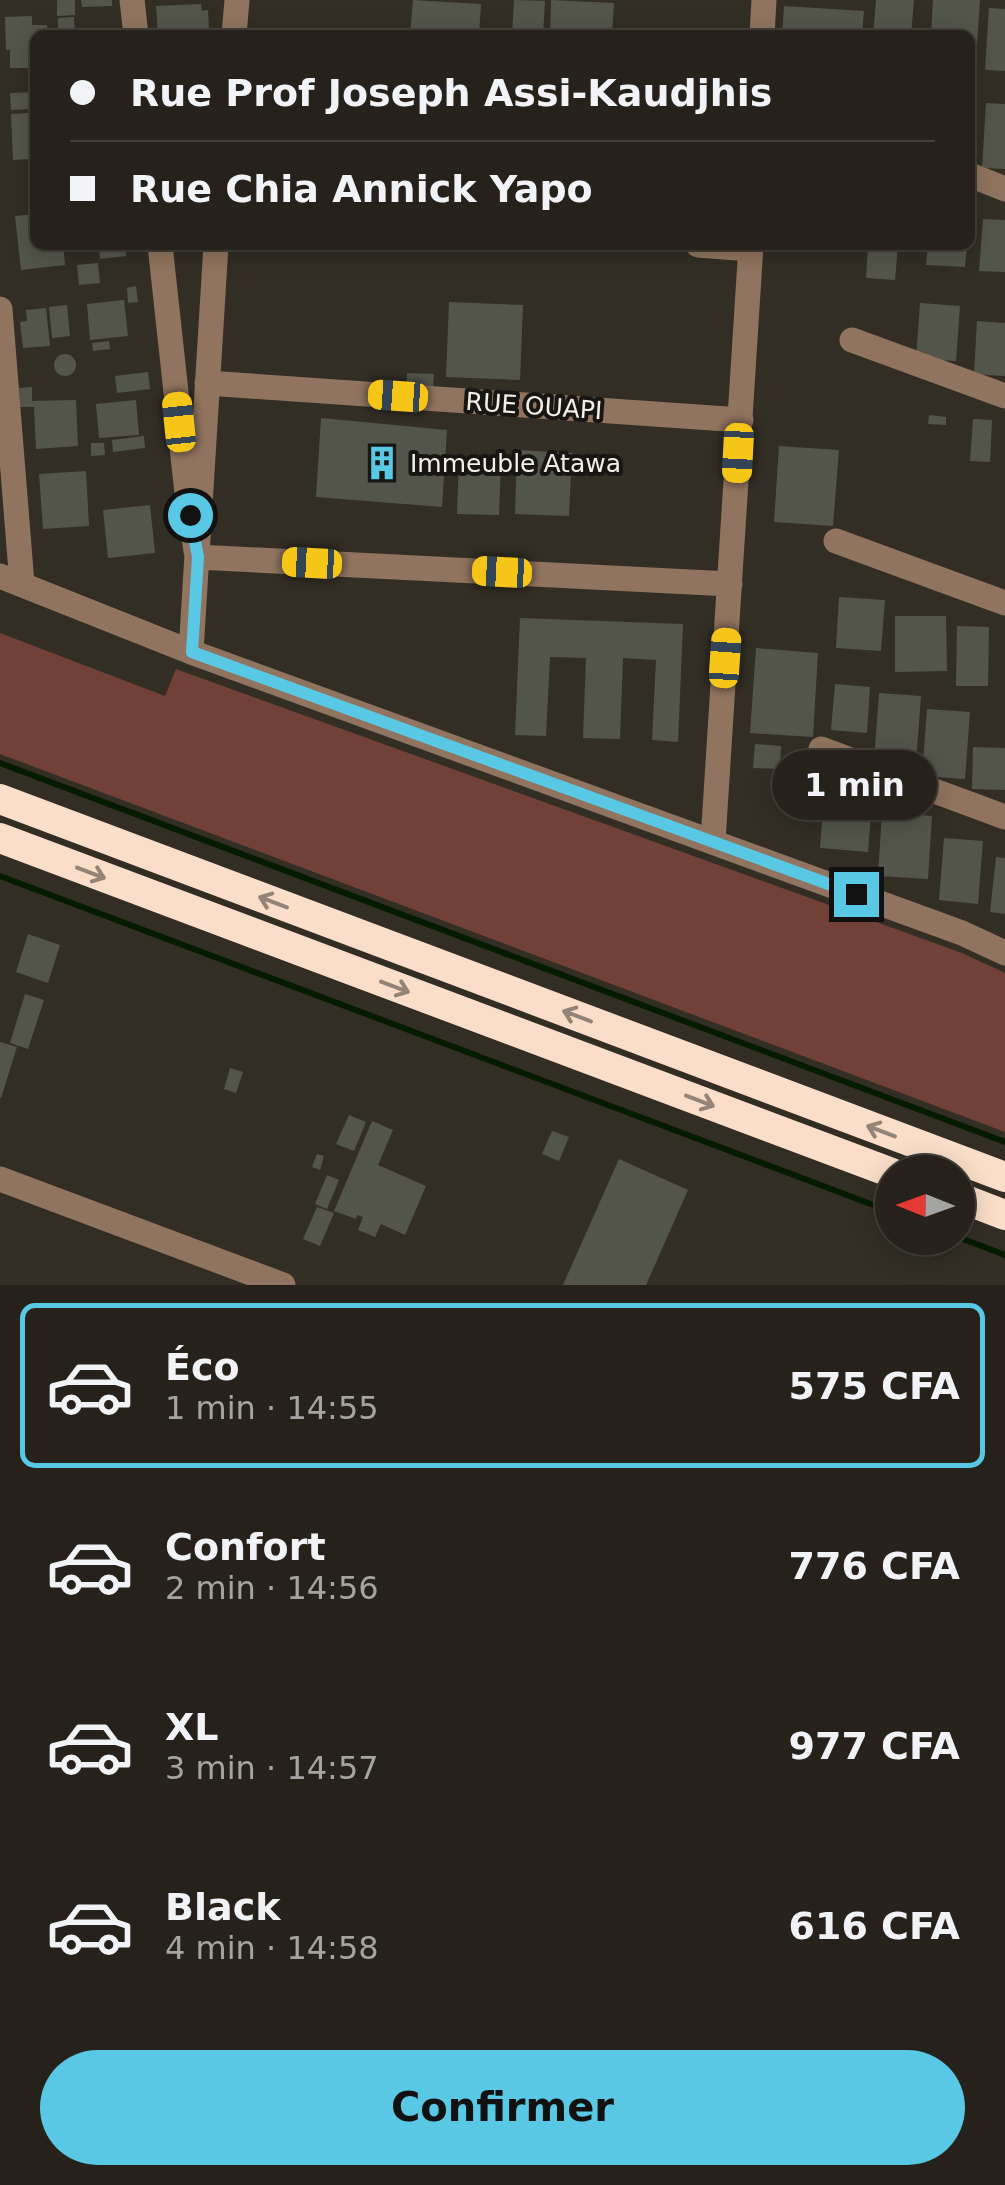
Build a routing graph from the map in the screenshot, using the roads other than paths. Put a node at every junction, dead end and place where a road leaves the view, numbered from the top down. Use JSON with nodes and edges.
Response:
{"nodes":[{"id":1,"x":132,"y":0,"type":"edge"},
{"id":2,"x":237,"y":0,"type":"edge"},
{"id":3,"x":764,"y":0,"type":"edge"},
{"id":4,"x":135,"y":30,"type":"edge"},
{"id":5,"x":234,"y":30,"type":"edge"},
{"id":6,"x":762,"y":30,"type":"edge"},
{"id":7,"x":975,"y":177,"type":"edge"},
{"id":8,"x":1005,"y":188,"type":"edge"},
{"id":9,"x":161,"y":250,"type":"edge"},
{"id":10,"x":216,"y":250,"type":"edge"},
{"id":11,"x":750,"y":250,"type":"edge"},
{"id":12,"x":0,"y":310,"type":"edge"},
{"id":13,"x":852,"y":340,"type":"dead end"},
{"id":14,"x":207,"y":383,"type":"junction"},
{"id":15,"x":1005,"y":396,"type":"edge"},
{"id":16,"x":741,"y":420,"type":"junction"},
{"id":17,"x":836,"y":541,"type":"dead end"},
{"id":18,"x":198,"y":557,"type":"junction"},
{"id":19,"x":11,"y":580,"type":"edge"},
{"id":20,"x":730,"y":584,"type":"junction"},
{"id":21,"x":1005,"y":603,"type":"edge"},
{"id":22,"x":192,"y":652,"type":"junction"},
{"id":23,"x":821,"y":749,"type":"dead end"},
{"id":24,"x":0,"y":799,"type":"edge"},
{"id":25,"x":1005,"y":817,"type":"edge"},
{"id":26,"x":0,"y":838,"type":"edge"},
{"id":27,"x":713,"y":842,"type":"junction"},
{"id":28,"x":1005,"y":953,"type":"edge"},
{"id":29,"x":875,"y":1167,"type":"edge"},
{"id":30,"x":1005,"y":1177,"type":"edge"},
{"id":31,"x":0,"y":1180,"type":"edge"},
{"id":32,"x":975,"y":1204,"type":"edge"},
{"id":33,"x":1005,"y":1215,"type":"edge"},
{"id":34,"x":283,"y":1285,"type":"edge"}],
"edges":[{"from":1,"to":4,"type":"street"},
{"from":2,"to":5,"type":"street"},
{"from":3,"to":6,"type":"street"},
{"from":7,"to":8,"type":"street"},
{"from":9,"to":18,"type":"street"},
{"from":10,"to":14,"type":"street"},
{"from":11,"to":16,"type":"street"},
{"from":12,"to":19,"type":"street"},
{"from":13,"to":15,"type":"street"},
{"from":14,"to":16,"type":"street","name":"RUE OUAPI"},
{"from":14,"to":18,"type":"street"},
{"from":16,"to":20,"type":"street"},
{"from":17,"to":21,"type":"street"},
{"from":18,"to":20,"type":"street"},
{"from":18,"to":22,"type":"street"},
{"from":19,"to":22,"type":"street"},
{"from":20,"to":27,"type":"street"},
{"from":22,"to":27,"type":"street"},
{"from":23,"to":25,"type":"street"},
{"from":30,"to":24,"type":"highway","one_way":true},
{"from":26,"to":29,"type":"highway","one_way":true},
{"from":27,"to":28,"type":"street"},
{"from":31,"to":34,"type":"street"},
{"from":32,"to":33,"type":"highway"}]}
